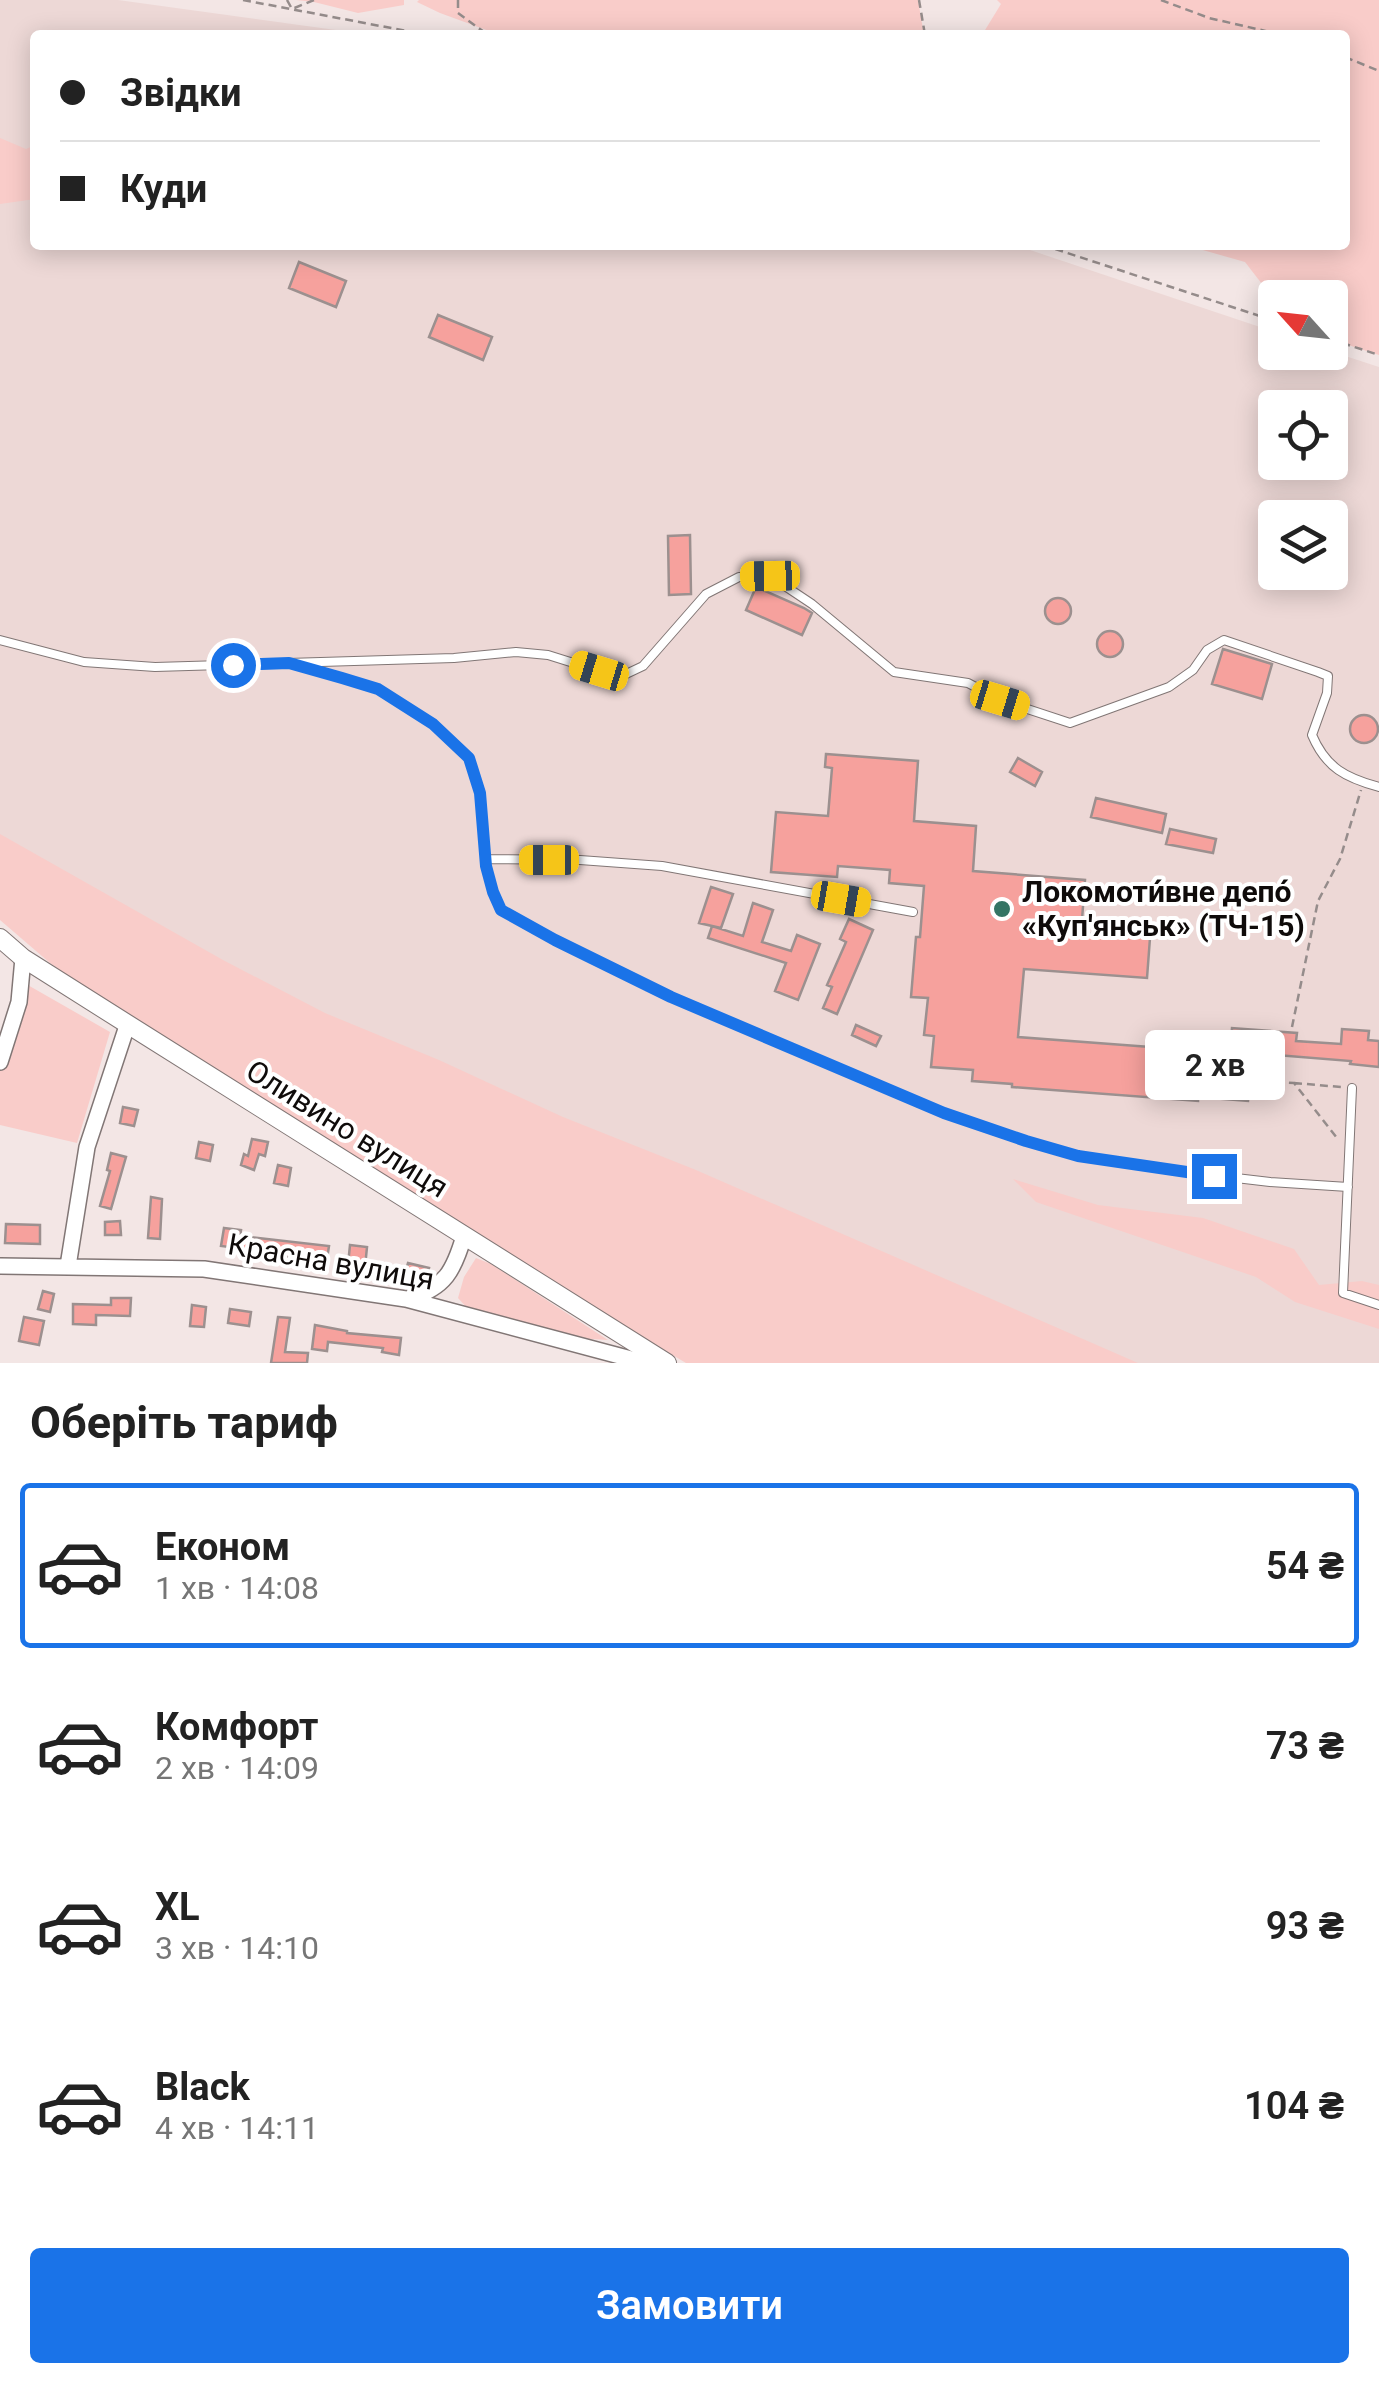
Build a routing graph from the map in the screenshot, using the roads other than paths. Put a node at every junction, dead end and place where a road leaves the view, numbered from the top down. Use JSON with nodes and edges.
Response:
{"nodes":[{"id":1,"x":0,"y":640,"type":"edge"},
{"id":2,"x":289,"y":663,"type":"junction"},
{"id":3,"x":1379,"y":786,"type":"edge"},
{"id":4,"x":486,"y":859,"type":"junction"},
{"id":5,"x":913,"y":912,"type":"dead end"},
{"id":6,"x":0,"y":938,"type":"edge"},
{"id":7,"x":23,"y":958,"type":"junction"},
{"id":8,"x":130,"y":1026,"type":"junction"},
{"id":9,"x":0,"y":1062,"type":"edge"},
{"id":10,"x":1352,"y":1088,"type":"road end"},
{"id":11,"x":1348,"y":1187,"type":"junction"},
{"id":12,"x":464,"y":1236,"type":"junction"},
{"id":13,"x":0,"y":1266,"type":"edge"},
{"id":14,"x":68,"y":1266,"type":"junction"},
{"id":15,"x":406,"y":1299,"type":"junction"},
{"id":16,"x":1379,"y":1305,"type":"edge"},
{"id":17,"x":646,"y":1363,"type":"edge"},
{"id":18,"x":667,"y":1363,"type":"edge"}],
"edges":[{"from":1,"to":2,"type":"lane"},
{"from":2,"to":3,"type":"lane"},
{"from":2,"to":4,"type":"lane"},
{"from":4,"to":5,"type":"lane"},
{"from":4,"to":11,"type":"lane"},
{"from":6,"to":7,"type":"street","name":"Оливино вулиця"},
{"from":7,"to":8,"type":"street","name":"Оливино вулиця"},
{"from":7,"to":9,"type":"street"},
{"from":8,"to":12,"type":"street","name":"Оливино вулиця"},
{"from":8,"to":14,"type":"street"},
{"from":10,"to":11,"type":"lane"},
{"from":11,"to":16,"type":"lane"},
{"from":12,"to":15,"type":"street"},
{"from":12,"to":18,"type":"street","name":"Оливино вулиця"},
{"from":13,"to":14,"type":"street","name":"Красна вулиця"},
{"from":14,"to":15,"type":"street","name":"Красна вулиця"},
{"from":15,"to":17,"type":"street","name":"Красна вулиця"}]}
